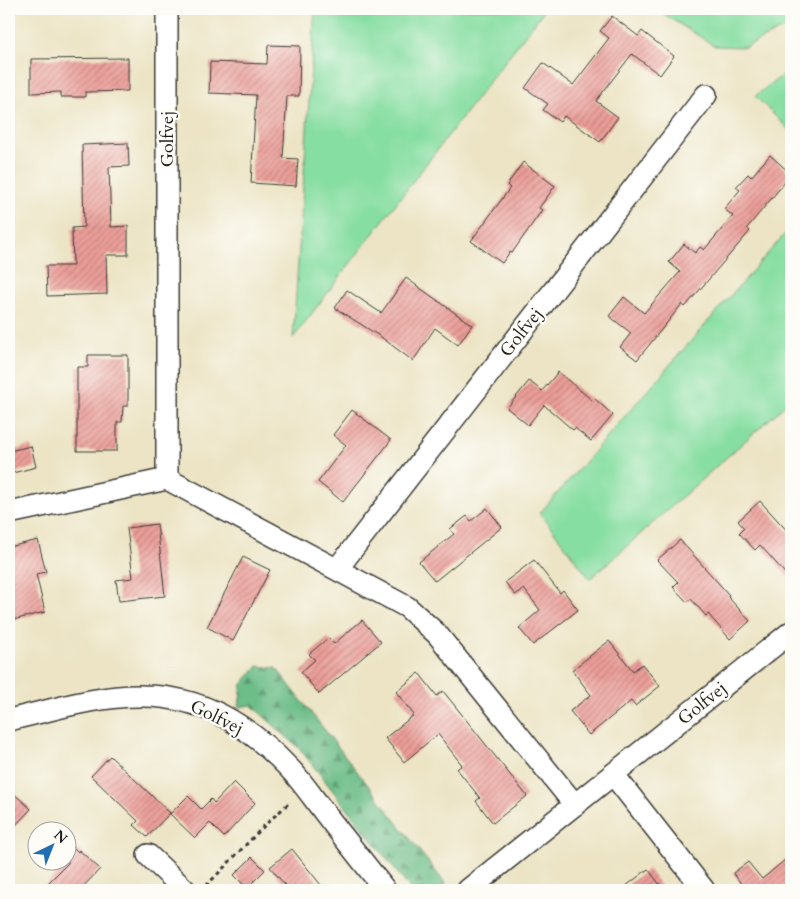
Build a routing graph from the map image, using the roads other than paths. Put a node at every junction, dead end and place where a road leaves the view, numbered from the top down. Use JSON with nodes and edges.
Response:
{"nodes":[{"id":1,"x":167,"y":9,"type":"edge"},
{"id":2,"x":706,"y":95,"type":"dead end"},
{"id":3,"x":166,"y":478,"type":"junction"},
{"id":4,"x":9,"y":513,"type":"edge"},
{"id":5,"x":336,"y":569,"type":"junction"},
{"id":6,"x":791,"y":632,"type":"edge"},
{"id":7,"x":9,"y":720,"type":"edge"},
{"id":8,"x":613,"y":774,"type":"junction"},
{"id":9,"x":575,"y":805,"type":"junction"},
{"id":10,"x":148,"y":855,"type":"dead end"},
{"id":11,"x":185,"y":890,"type":"edge"},
{"id":12,"x":385,"y":890,"type":"edge"},
{"id":13,"x":468,"y":890,"type":"edge"},
{"id":14,"x":704,"y":890,"type":"edge"}],
"edges":[{"from":1,"to":3,"type":"street","name":"Golfvej"},
{"from":2,"to":5,"type":"street","name":"Golfvej"},
{"from":3,"to":4,"type":"street"},
{"from":3,"to":5,"type":"street"},
{"from":5,"to":9,"type":"street"},
{"from":6,"to":8,"type":"street","name":"Golfvej"},
{"from":7,"to":12,"type":"street","name":"Golfvej"},
{"from":8,"to":9,"type":"street","name":"Golfvej"},
{"from":8,"to":14,"type":"street"},
{"from":9,"to":13,"type":"street","name":"Golfvej"},
{"from":10,"to":11,"type":"street"}]}
